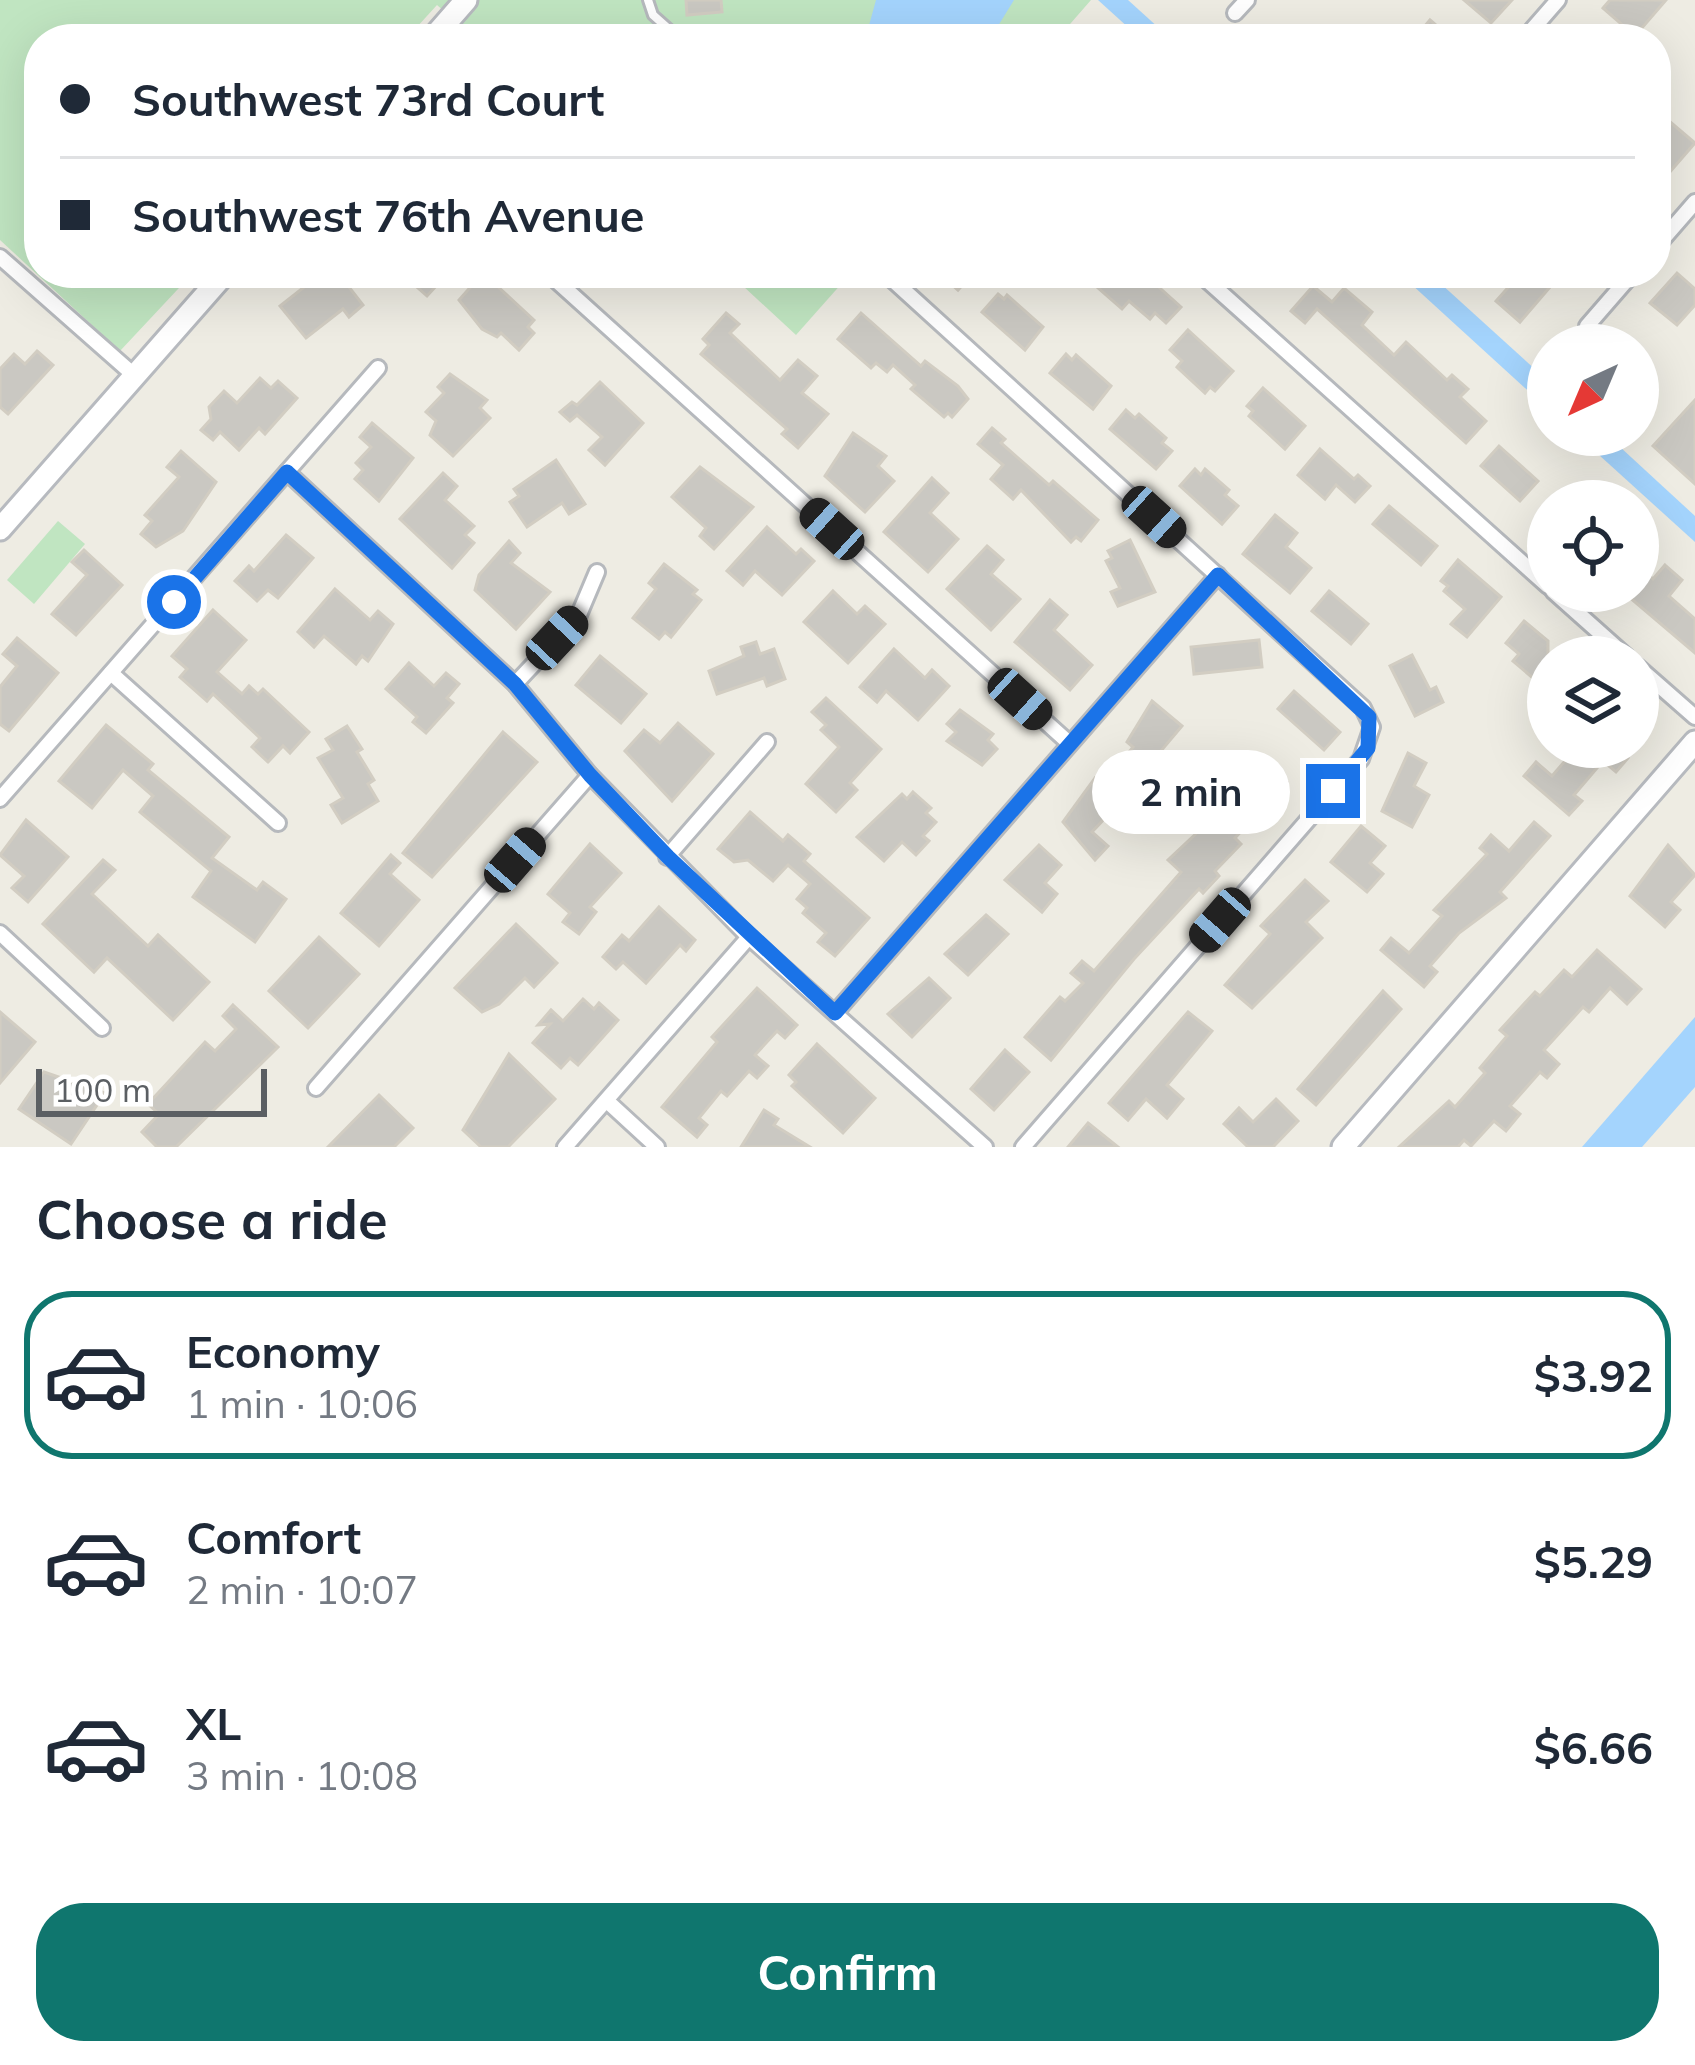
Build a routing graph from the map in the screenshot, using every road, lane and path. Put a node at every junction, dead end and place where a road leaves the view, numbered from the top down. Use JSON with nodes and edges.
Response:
{"nodes":[{"id":1,"x":466,"y":0,"type":"edge"},
{"id":2,"x":1246,"y":0,"type":"edge"},
{"id":3,"x":1558,"y":0,"type":"edge"},
{"id":4,"x":1235,"y":13,"type":"dead end"},
{"id":5,"x":445,"y":24,"type":"edge"},
{"id":6,"x":1537,"y":24,"type":"edge"},
{"id":7,"x":1695,"y":202,"type":"edge"},
{"id":8,"x":1671,"y":230,"type":"edge"},
{"id":9,"x":0,"y":257,"type":"edge"},
{"id":10,"x":24,"y":278,"type":"edge"},
{"id":11,"x":35,"y":288,"type":"edge"},
{"id":12,"x":213,"y":288,"type":"edge"},
{"id":13,"x":565,"y":288,"type":"edge"},
{"id":14,"x":901,"y":288,"type":"edge"},
{"id":15,"x":1216,"y":288,"type":"edge"},
{"id":16,"x":1620,"y":288,"type":"edge"},
{"id":17,"x":1588,"y":324,"type":"edge"},
{"id":18,"x":378,"y":368,"type":"dead end"},
{"id":19,"x":134,"y":376,"type":"junction"},
{"id":20,"x":287,"y":472,"type":"junction"},
{"id":21,"x":0,"y":529,"type":"edge"},
{"id":22,"x":1527,"y":567,"type":"edge"},
{"id":23,"x":598,"y":572,"type":"dead end"},
{"id":24,"x":1218,"y":575,"type":"junction"},
{"id":25,"x":1577,"y":612,"type":"edge"},
{"id":26,"x":1604,"y":636,"type":"edge"},
{"id":27,"x":111,"y":673,"type":"junction"},
{"id":28,"x":515,"y":684,"type":"junction"},
{"id":29,"x":1659,"y":685,"type":"edge"},
{"id":30,"x":1695,"y":717,"type":"edge"},
{"id":31,"x":767,"y":742,"type":"dead end"},
{"id":32,"x":1695,"y":742,"type":"edge"},
{"id":33,"x":1069,"y":743,"type":"junction"},
{"id":34,"x":590,"y":775,"type":"junction"},
{"id":35,"x":0,"y":799,"type":"edge"},
{"id":36,"x":278,"y":824,"type":"dead end"},
{"id":37,"x":668,"y":857,"type":"junction"},
{"id":38,"x":0,"y":934,"type":"edge"},
{"id":39,"x":749,"y":937,"type":"junction"},
{"id":40,"x":835,"y":1013,"type":"junction"},
{"id":41,"x":102,"y":1028,"type":"dead end"},
{"id":42,"x":316,"y":1088,"type":"dead end"},
{"id":43,"x":607,"y":1101,"type":"junction"},
{"id":44,"x":565,"y":1147,"type":"edge"},
{"id":45,"x":657,"y":1147,"type":"edge"},
{"id":46,"x":986,"y":1147,"type":"edge"},
{"id":47,"x":1023,"y":1147,"type":"edge"},
{"id":48,"x":1343,"y":1147,"type":"edge"}],
"edges":[{"from":1,"to":5,"type":"street"},
{"from":2,"to":4,"type":"street"},
{"from":3,"to":6,"type":"street"},
{"from":7,"to":8,"type":"street"},
{"from":9,"to":10,"type":"street"},
{"from":11,"to":19,"type":"street"},
{"from":12,"to":19,"type":"street"},
{"from":13,"to":33,"type":"street"},
{"from":14,"to":24,"type":"street"},
{"from":15,"to":22,"type":"street"},
{"from":16,"to":17,"type":"street"},
{"from":18,"to":20,"type":"street"},
{"from":19,"to":21,"type":"street"},
{"from":20,"to":27,"type":"street"},
{"from":20,"to":28,"type":"street"},
{"from":23,"to":28,"type":"street"},
{"from":24,"to":33,"type":"street"},
{"from":24,"to":47,"type":"street"},
{"from":25,"to":26,"type":"street"},
{"from":27,"to":35,"type":"street"},
{"from":27,"to":36,"type":"street"},
{"from":28,"to":34,"type":"street"},
{"from":29,"to":30,"type":"street"},
{"from":31,"to":37,"type":"street"},
{"from":32,"to":48,"type":"street"},
{"from":33,"to":40,"type":"street"},
{"from":34,"to":37,"type":"street"},
{"from":34,"to":42,"type":"street"},
{"from":37,"to":39,"type":"street"},
{"from":38,"to":41,"type":"street"},
{"from":39,"to":40,"type":"street"},
{"from":39,"to":43,"type":"street"},
{"from":40,"to":46,"type":"street"},
{"from":43,"to":44,"type":"street"},
{"from":43,"to":45,"type":"street"}]}
